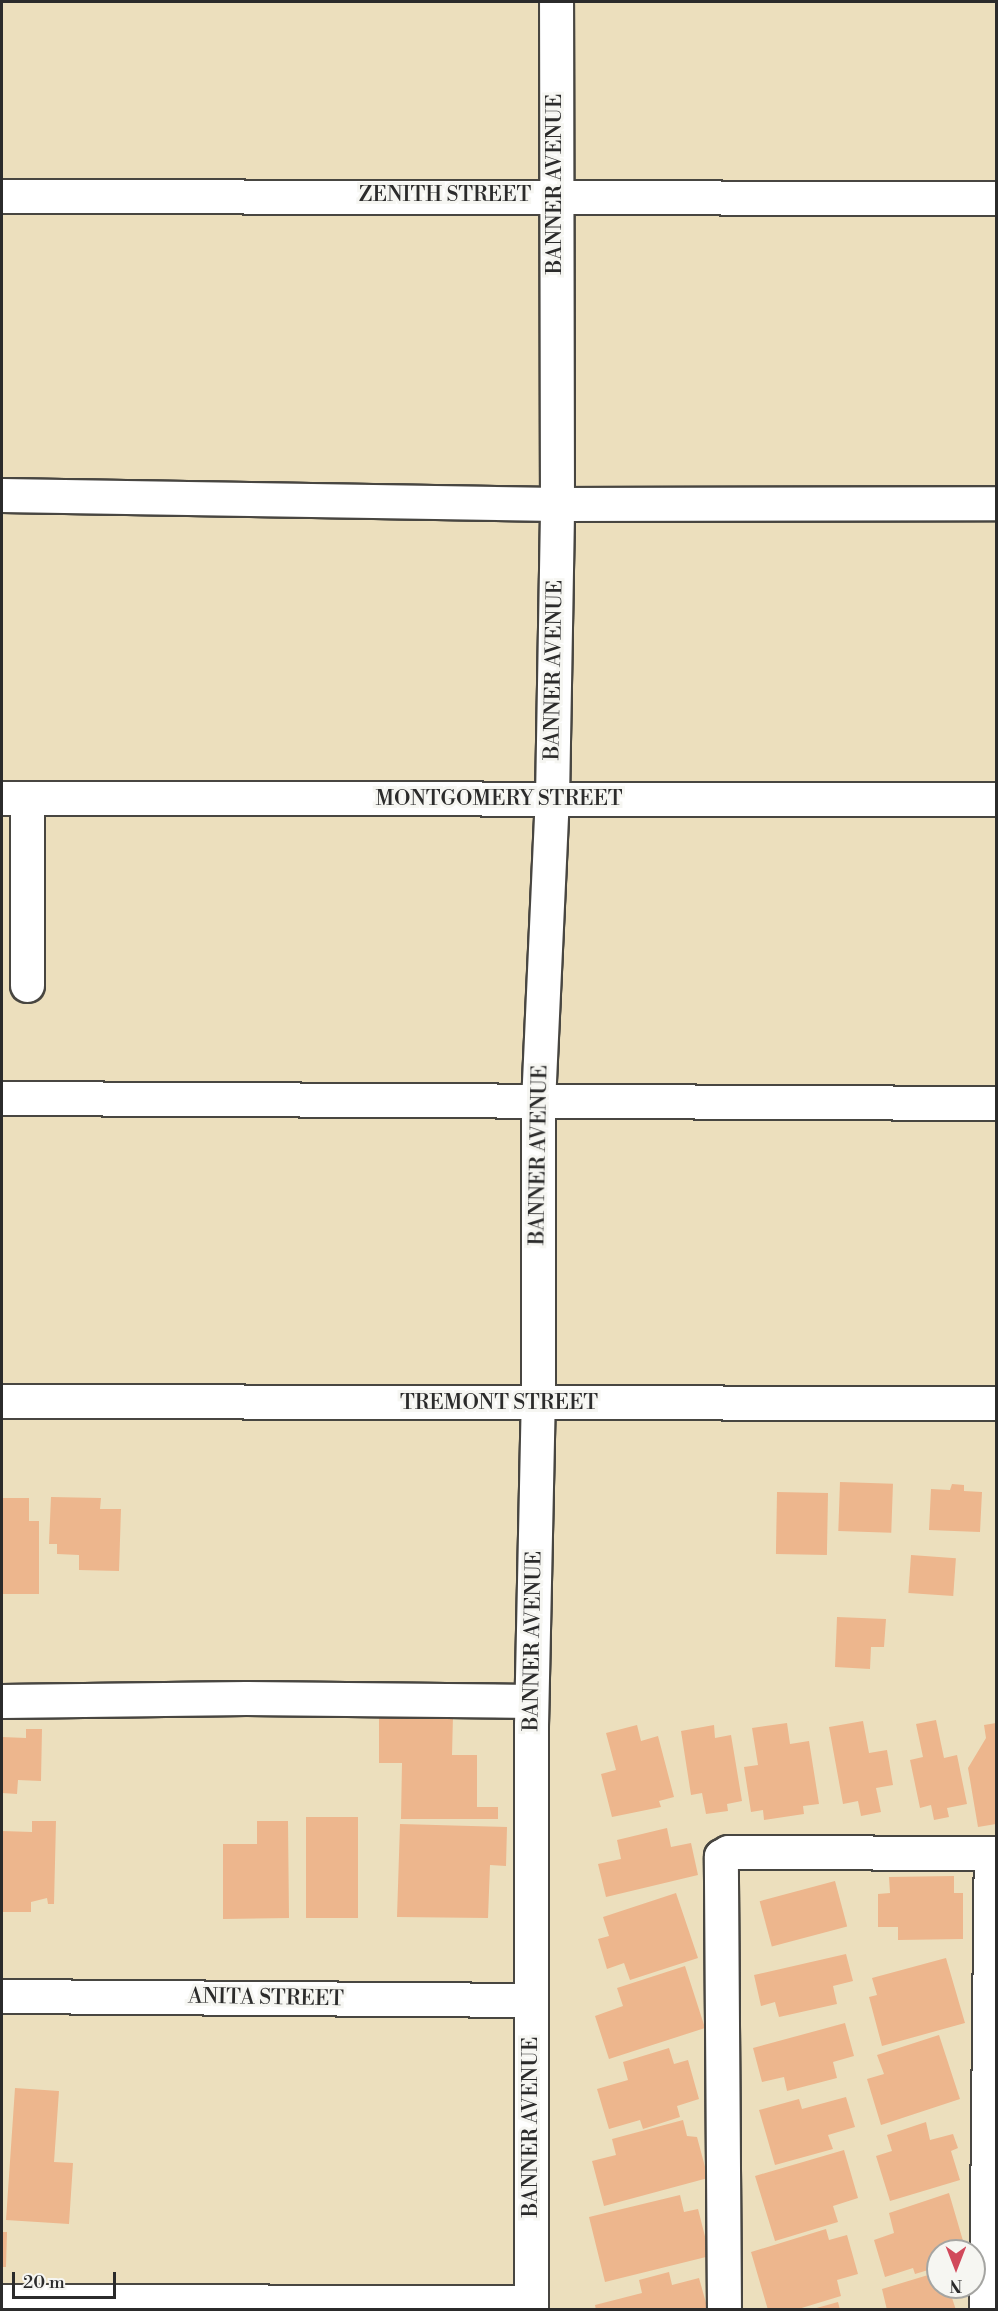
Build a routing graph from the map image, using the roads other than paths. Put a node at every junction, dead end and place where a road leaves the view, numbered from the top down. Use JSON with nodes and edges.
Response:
{"nodes":[{"id":1,"x":556,"y":2,"type":"edge"},
{"id":2,"x":554,"y":195,"type":"junction"},
{"id":3,"x":2,"y":196,"type":"edge"},
{"id":4,"x":996,"y":198,"type":"edge"},
{"id":5,"x":2,"y":495,"type":"edge"},
{"id":6,"x":996,"y":503,"type":"edge"},
{"id":7,"x":557,"y":504,"type":"junction"},
{"id":8,"x":14,"y":799,"type":"edge"},
{"id":9,"x":552,"y":799,"type":"junction"},
{"id":10,"x":996,"y":799,"type":"edge"},
{"id":11,"x":27,"y":985,"type":"dead end"},
{"id":12,"x":2,"y":1098,"type":"edge"},
{"id":13,"x":538,"y":1103,"type":"junction"},
{"id":14,"x":996,"y":1103,"type":"edge"},
{"id":15,"x":2,"y":1401,"type":"edge"},
{"id":16,"x":996,"y":1403,"type":"edge"},
{"id":17,"x":538,"y":1404,"type":"junction"},
{"id":18,"x":2,"y":1701,"type":"edge"},
{"id":19,"x":531,"y":1701,"type":"junction"},
{"id":20,"x":994,"y":1853,"type":"edge"},
{"id":21,"x":2,"y":1995,"type":"edge"},
{"id":22,"x":531,"y":2000,"type":"junction"},
{"id":23,"x":2,"y":2301,"type":"edge"},
{"id":24,"x":531,"y":2306,"type":"edge"},
{"id":25,"x":724,"y":2310,"type":"edge"},
{"id":26,"x":986,"y":2310,"type":"edge"}],
"edges":[{"from":1,"to":2,"type":"street","name":"BANNER AVENUE"},
{"from":2,"to":3,"type":"street","name":"ZENITH STREET"},
{"from":2,"to":4,"type":"street","name":"ZENITH STREET"},
{"from":2,"to":7,"type":"street","name":"BANNER AVENUE"},
{"from":5,"to":7,"type":"street"},
{"from":6,"to":7,"type":"street"},
{"from":7,"to":9,"type":"street","name":"BANNER AVENUE"},
{"from":8,"to":9,"type":"street","name":"MONTGOMERY STREET"},
{"from":8,"to":11,"type":"street"},
{"from":9,"to":10,"type":"street","name":"MONTGOMERY STREET"},
{"from":9,"to":13,"type":"street","name":"BANNER AVENUE"},
{"from":12,"to":13,"type":"street"},
{"from":13,"to":14,"type":"street"},
{"from":13,"to":17,"type":"street","name":"BANNER AVENUE"},
{"from":15,"to":17,"type":"street","name":"TREMONT STREET"},
{"from":16,"to":17,"type":"street","name":"TREMONT STREET"},
{"from":17,"to":19,"type":"street","name":"BANNER AVENUE"},
{"from":18,"to":19,"type":"street"},
{"from":19,"to":22,"type":"street","name":"BANNER AVENUE"},
{"from":20,"to":25,"type":"street"},
{"from":20,"to":26,"type":"street"},
{"from":21,"to":22,"type":"street","name":"ANITA STREET"},
{"from":22,"to":24,"type":"street","name":"BANNER AVENUE"},
{"from":23,"to":24,"type":"street"}]}
